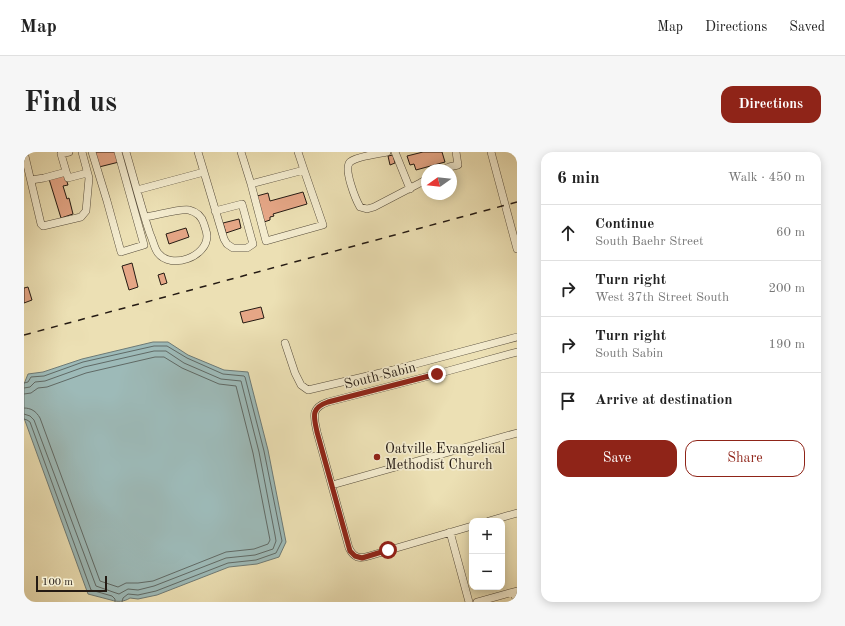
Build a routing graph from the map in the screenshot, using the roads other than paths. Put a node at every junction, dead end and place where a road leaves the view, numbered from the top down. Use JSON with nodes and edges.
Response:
{"nodes":[{"id":1,"x":24,"y":152,"type":"edge"},
{"id":2,"x":69,"y":152,"type":"edge"},
{"id":3,"x":82,"y":152,"type":"edge"},
{"id":4,"x":92,"y":152,"type":"edge"},
{"id":5,"x":118,"y":152,"type":"edge"},
{"id":6,"x":126,"y":152,"type":"edge"},
{"id":7,"x":198,"y":152,"type":"edge"},
{"id":8,"x":241,"y":152,"type":"edge"},
{"id":9,"x":298,"y":152,"type":"edge"},
{"id":10,"x":387,"y":152,"type":"edge"},
{"id":11,"x":395,"y":152,"type":"edge"},
{"id":12,"x":456,"y":152,"type":"edge"},
{"id":13,"x":491,"y":152,"type":"edge"},
{"id":14,"x":457,"y":165,"type":"edge"},
{"id":15,"x":304,"y":170,"type":"junction"},
{"id":16,"x":66,"y":172,"type":"junction"},
{"id":17,"x":204,"y":172,"type":"junction"},
{"id":18,"x":87,"y":173,"type":"junction"},
{"id":19,"x":31,"y":180,"type":"junction"},
{"id":20,"x":421,"y":182,"type":"edge"},
{"id":21,"x":251,"y":184,"type":"junction"},
{"id":22,"x":410,"y":189,"type":"junction"},
{"id":23,"x":137,"y":190,"type":"junction"},
{"id":24,"x":215,"y":211,"type":"junction"},
{"id":25,"x":145,"y":217,"type":"junction"},
{"id":26,"x":517,"y":249,"type":"edge"},
{"id":27,"x":517,"y":337,"type":"edge"},
{"id":28,"x":285,"y":343,"type":"dead end"},
{"id":29,"x":517,"y":352,"type":"edge"},
{"id":30,"x":517,"y":433,"type":"edge"},
{"id":31,"x":332,"y":485,"type":"junction"},
{"id":32,"x":517,"y":513,"type":"edge"},
{"id":33,"x":500,"y":518,"type":"edge"},
{"id":34,"x":469,"y":527,"type":"edge"},
{"id":35,"x":450,"y":532,"type":"junction"},
{"id":36,"x":515,"y":591,"type":"edge"},
{"id":37,"x":470,"y":602,"type":"edge"},
{"id":38,"x":477,"y":602,"type":"edge"},
{"id":39,"x":517,"y":602,"type":"edge"}],
"edges":[{"from":1,"to":19,"type":"street"},
{"from":2,"to":16,"type":"street"},
{"from":3,"to":18,"type":"street"},
{"from":4,"to":5,"type":"street"},
{"from":6,"to":23,"type":"street"},
{"from":7,"to":17,"type":"street"},
{"from":8,"to":21,"type":"street"},
{"from":9,"to":15,"type":"street"},
{"from":10,"to":22,"type":"street"},
{"from":11,"to":22,"type":"street"},
{"from":12,"to":14,"type":"street"},
{"from":13,"to":26,"type":"street"},
{"from":15,"to":21,"type":"street"},
{"from":15,"to":21,"type":"street"},
{"from":16,"to":18,"type":"street"},
{"from":16,"to":19,"type":"street"},
{"from":17,"to":23,"type":"street"},
{"from":17,"to":24,"type":"street"},
{"from":18,"to":19,"type":"street"},
{"from":20,"to":22,"type":"street"},
{"from":23,"to":25,"type":"street"},
{"from":24,"to":24,"type":"street"},
{"from":25,"to":25,"type":"street"},
{"from":27,"to":28,"type":"street"},
{"from":29,"to":31,"type":"street","name":"South Sabin"},
{"from":30,"to":31,"type":"street"},
{"from":31,"to":35,"type":"street"},
{"from":32,"to":33,"type":"street"},
{"from":34,"to":35,"type":"street"},
{"from":35,"to":37,"type":"street"},
{"from":36,"to":38,"type":"street"},
{"from":36,"to":39,"type":"street"}]}
